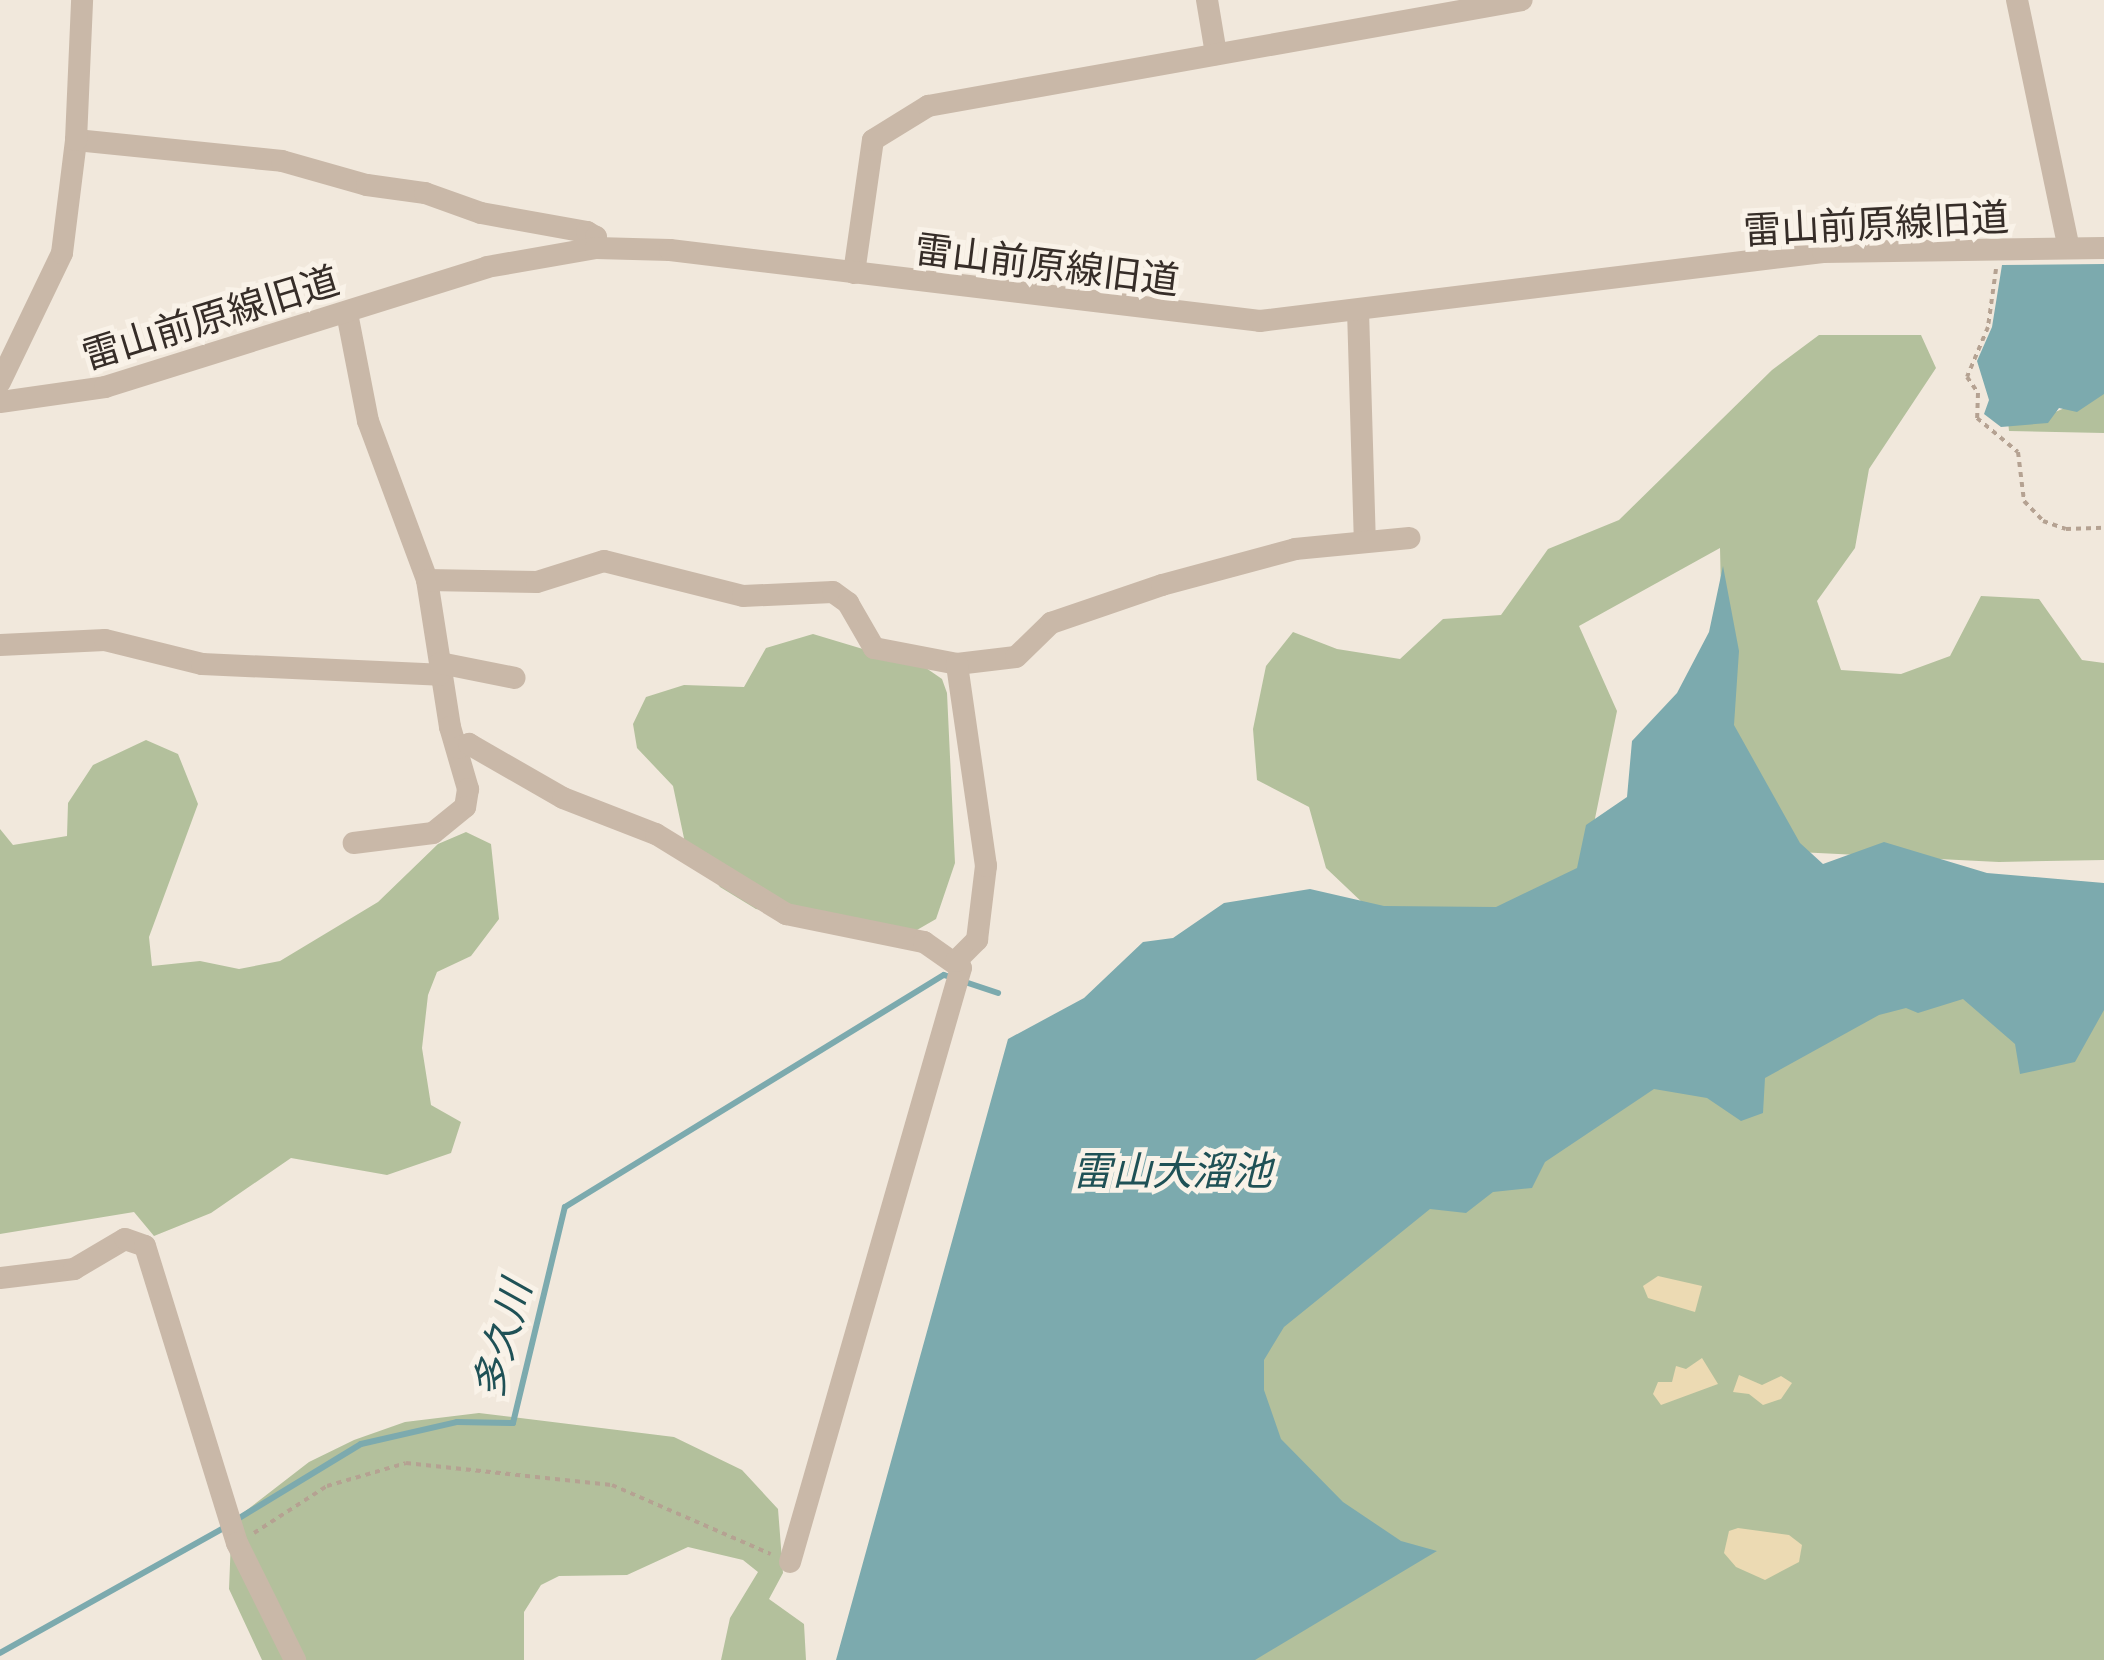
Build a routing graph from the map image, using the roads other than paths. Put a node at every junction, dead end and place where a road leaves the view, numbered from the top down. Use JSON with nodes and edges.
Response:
{"nodes":[{"id":1,"x":82,"y":0,"type":"edge"},
{"id":2,"x":1206,"y":0,"type":"edge"},
{"id":3,"x":1522,"y":0,"type":"edge"},
{"id":4,"x":2017,"y":0,"type":"edge"},
{"id":5,"x":1216,"y":54,"type":"junction"},
{"id":6,"x":76,"y":140,"type":"junction"},
{"id":7,"x":596,"y":248,"type":"junction"},
{"id":8,"x":2069,"y":248,"type":"junction"},
{"id":9,"x":2104,"y":248,"type":"edge"},
{"id":10,"x":854,"y":273,"type":"junction"},
{"id":11,"x":1358,"y":310,"type":"junction"},
{"id":12,"x":347,"y":313,"type":"junction"},
{"id":13,"x":0,"y":382,"type":"edge"},
{"id":14,"x":0,"y":402,"type":"edge"},
{"id":15,"x":1410,"y":538,"type":"dead end"},
{"id":16,"x":1365,"y":542,"type":"junction"},
{"id":17,"x":427,"y":580,"type":"junction"},
{"id":18,"x":0,"y":645,"type":"edge"},
{"id":19,"x":956,"y":664,"type":"junction"},
{"id":20,"x":440,"y":669,"type":"junction"},
{"id":21,"x":515,"y":678,"type":"dead end"},
{"id":22,"x":458,"y":748,"type":"junction"},
{"id":23,"x":354,"y":843,"type":"dead end"},
{"id":24,"x":958,"y":972,"type":"junction"},
{"id":25,"x":0,"y":1278,"type":"edge"},
{"id":26,"x":790,"y":1562,"type":"road end"},
{"id":27,"x":295,"y":1660,"type":"edge"}],
"edges":[{"from":1,"to":6,"type":"street"},
{"from":2,"to":5,"type":"street"},
{"from":3,"to":5,"type":"street"},
{"from":4,"to":8,"type":"street"},
{"from":5,"to":10,"type":"street"},
{"from":6,"to":7,"type":"street"},
{"from":6,"to":13,"type":"street"},
{"from":7,"to":10,"type":"street","name":"雷山前原線旧道"},
{"from":7,"to":12,"type":"street","name":"雷山前原線旧道"},
{"from":8,"to":9,"type":"street","name":"雷山前原線旧道"},
{"from":8,"to":11,"type":"street","name":"雷山前原線旧道"},
{"from":10,"to":11,"type":"street","name":"雷山前原線旧道"},
{"from":11,"to":16,"type":"street"},
{"from":12,"to":14,"type":"street","name":"雷山前原線旧道"},
{"from":12,"to":17,"type":"street"},
{"from":15,"to":16,"type":"street"},
{"from":16,"to":19,"type":"street"},
{"from":17,"to":19,"type":"street"},
{"from":17,"to":20,"type":"street"},
{"from":18,"to":20,"type":"street"},
{"from":19,"to":24,"type":"street"},
{"from":20,"to":21,"type":"street"},
{"from":20,"to":22,"type":"street"},
{"from":22,"to":23,"type":"street"},
{"from":22,"to":24,"type":"street"},
{"from":24,"to":26,"type":"street"},
{"from":25,"to":27,"type":"street"}]}
